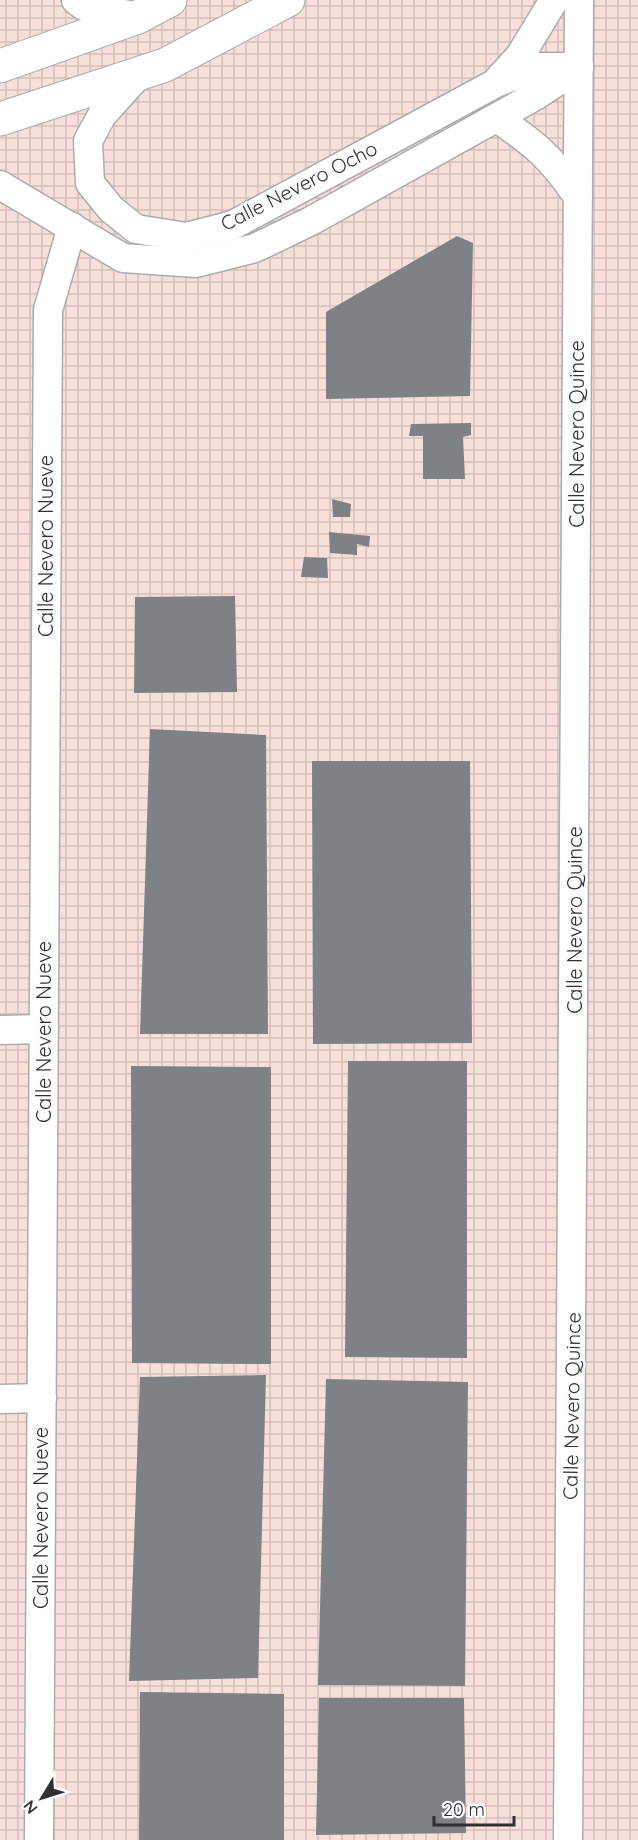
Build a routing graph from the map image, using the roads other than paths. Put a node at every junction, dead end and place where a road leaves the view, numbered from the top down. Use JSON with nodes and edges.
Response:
{"nodes":[{"id":1,"x":76,"y":0,"type":"edge"},
{"id":2,"x":171,"y":0,"type":"edge"},
{"id":3,"x":288,"y":0,"type":"edge"},
{"id":4,"x":554,"y":0,"type":"edge"},
{"id":5,"x":579,"y":0,"type":"edge"},
{"id":6,"x":138,"y":17,"type":"junction"},
{"id":7,"x":0,"y":66,"type":"edge"},
{"id":8,"x":579,"y":67,"type":"junction"},
{"id":9,"x":139,"y":74,"type":"junction"},
{"id":10,"x":496,"y":82,"type":"junction"},
{"id":11,"x":497,"y":118,"type":"junction"},
{"id":12,"x":0,"y":119,"type":"edge"},
{"id":13,"x":0,"y":185,"type":"edge"},
{"id":14,"x":578,"y":197,"type":"junction"},
{"id":15,"x":72,"y":227,"type":"junction"},
{"id":16,"x":44,"y":1029,"type":"junction"},
{"id":17,"x":0,"y":1030,"type":"edge"},
{"id":18,"x":42,"y":1398,"type":"junction"},
{"id":19,"x":0,"y":1399,"type":"edge"},
{"id":20,"x":39,"y":1840,"type":"edge"},
{"id":21,"x":568,"y":1840,"type":"edge"}],
"edges":[{"from":1,"to":6,"type":"street"},
{"from":2,"to":6,"type":"main road"},
{"from":3,"to":9,"type":"main road"},
{"from":4,"to":10,"type":"street","name":"Calle Nevero Ocho"},
{"from":5,"to":8,"type":"street","name":"Calle Nevero Quince"},
{"from":6,"to":7,"type":"main road"},
{"from":8,"to":10,"type":"street","name":"Calle Nevero Ocho"},
{"from":8,"to":11,"type":"street","name":"Calle Nevero Ocho"},
{"from":8,"to":14,"type":"street","name":"Calle Nevero Quince"},
{"from":9,"to":10,"type":"street","name":"Calle Nevero Ocho"},
{"from":9,"to":12,"type":"main road"},
{"from":11,"to":14,"type":"street"},
{"from":11,"to":15,"type":"street","name":"Calle Nevero Ocho"},
{"from":13,"to":15,"type":"street","name":"Calle Nevero Ocho"},
{"from":14,"to":21,"type":"street","name":"Calle Nevero Quince"},
{"from":15,"to":16,"type":"street","name":"Calle Nevero Nueve"},
{"from":16,"to":17,"type":"street"},
{"from":16,"to":18,"type":"street","name":"Calle Nevero Nueve"},
{"from":18,"to":19,"type":"street"},
{"from":18,"to":20,"type":"street","name":"Calle Nevero Nueve"}]}
